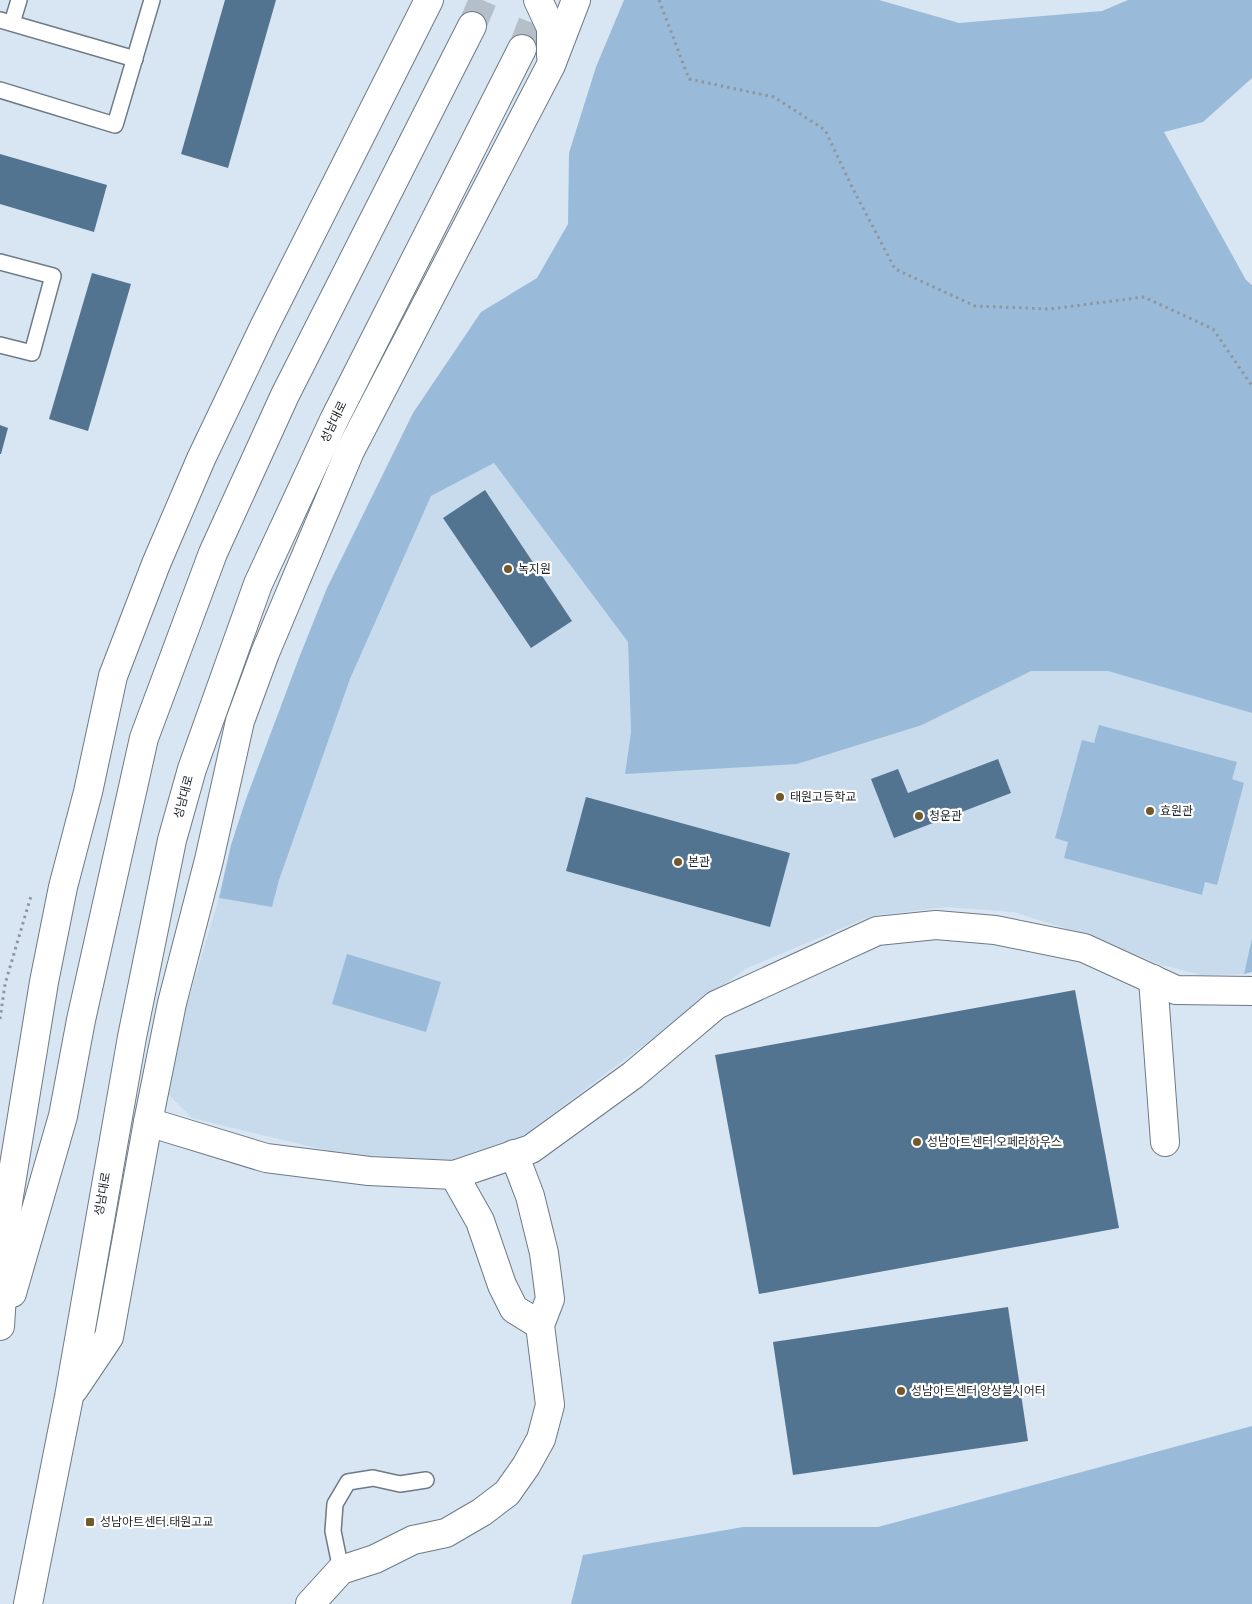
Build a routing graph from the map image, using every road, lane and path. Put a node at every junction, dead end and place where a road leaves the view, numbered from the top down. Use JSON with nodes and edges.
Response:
{"nodes":[{"id":1,"x":18,"y":0,"type":"edge"},
{"id":2,"x":152,"y":0,"type":"edge"},
{"id":3,"x":538,"y":0,"type":"edge"},
{"id":4,"x":576,"y":0,"type":"edge"},
{"id":5,"x":659,"y":0,"type":"edge"},
{"id":6,"x":430,"y":1,"type":"edge"},
{"id":7,"x":6,"y":21,"type":"edge"},
{"id":8,"x":472,"y":26,"type":"tunnel mouth"},
{"id":9,"x":522,"y":50,"type":"tunnel mouth"},
{"id":10,"x":135,"y":59,"type":"junction"},
{"id":11,"x":551,"y":65,"type":"junction"},
{"id":12,"x":0,"y":90,"type":"edge"},
{"id":13,"x":0,"y":262,"type":"edge"},
{"id":14,"x":0,"y":345,"type":"edge"},
{"id":15,"x":1252,"y":386,"type":"edge"},
{"id":16,"x":1153,"y":979,"type":"junction"},
{"id":17,"x":1252,"y":992,"type":"edge"},
{"id":18,"x":148,"y":1122,"type":"junction"},
{"id":19,"x":1165,"y":1142,"type":"dead end"},
{"id":20,"x":514,"y":1154,"type":"junction"},
{"id":21,"x":454,"y":1175,"type":"junction"},
{"id":22,"x":540,"y":1325,"type":"junction"},
{"id":23,"x":0,"y":1328,"type":"edge"},
{"id":24,"x":69,"y":1397,"type":"junction"},
{"id":25,"x":426,"y":1480,"type":"dead end"},
{"id":26,"x":341,"y":1570,"type":"junction"},
{"id":27,"x":28,"y":1604,"type":"edge"},
{"id":28,"x":310,"y":1604,"type":"edge"}],
"edges":[{"from":1,"to":7,"type":"lane"},
{"from":2,"to":10,"type":"lane"},
{"from":3,"to":11,"type":"main road"},
{"from":4,"to":11,"type":"main road"},
{"from":5,"to":15,"type":"path"},
{"from":6,"to":23,"type":"main road"},
{"from":7,"to":10,"type":"lane"},
{"from":8,"to":23,"type":"main road"},
{"from":9,"to":24,"type":"main road","name":"성남대로"},
{"from":10,"to":12,"type":"lane"},
{"from":11,"to":18,"type":"main road"},
{"from":13,"to":14,"type":"lane"},
{"from":16,"to":17,"type":"main road"},
{"from":16,"to":19,"type":"main road"},
{"from":16,"to":20,"type":"main road"},
{"from":18,"to":21,"type":"main road"},
{"from":18,"to":24,"type":"main road"},
{"from":20,"to":21,"type":"main road"},
{"from":20,"to":22,"type":"main road"},
{"from":21,"to":22,"type":"main road"},
{"from":22,"to":26,"type":"main road"},
{"from":24,"to":27,"type":"main road","name":"성남대로"},
{"from":25,"to":26,"type":"lane"},
{"from":26,"to":28,"type":"main road"}]}
